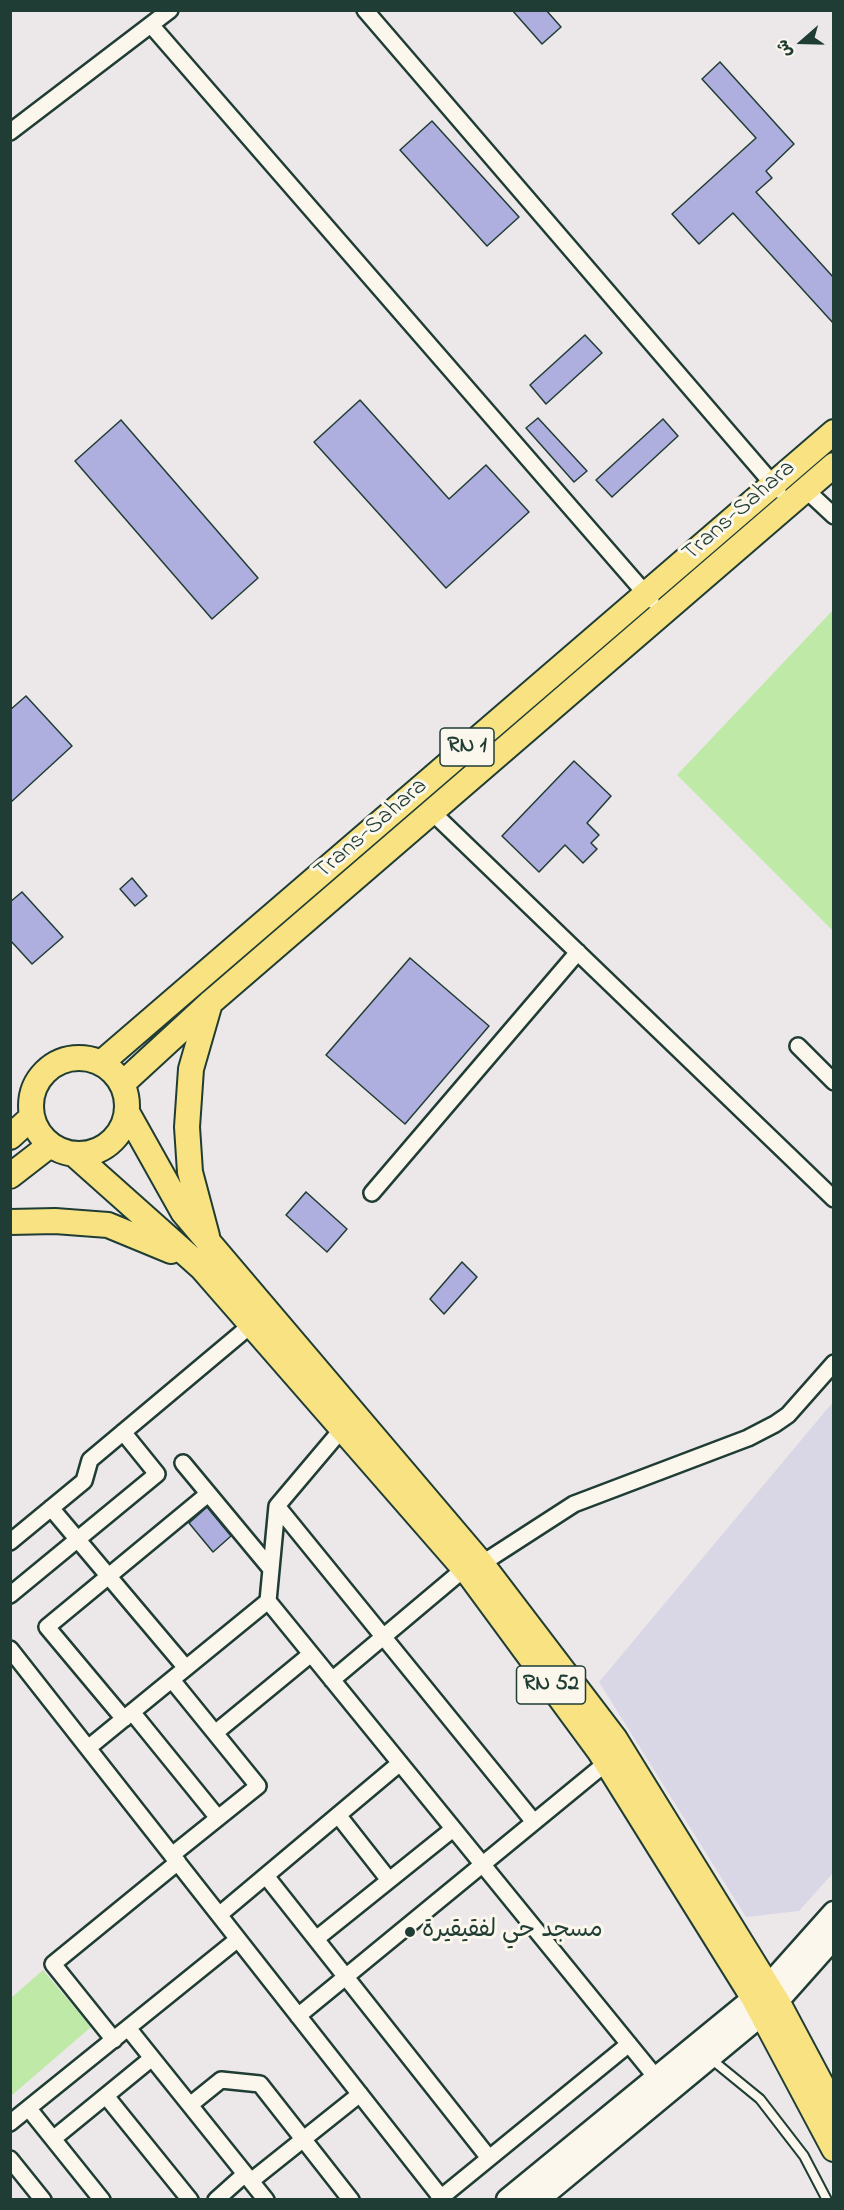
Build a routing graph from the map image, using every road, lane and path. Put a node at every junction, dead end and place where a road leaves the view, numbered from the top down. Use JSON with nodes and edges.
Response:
{"nodes":[{"id":1,"x":170,"y":10,"type":"edge"},
{"id":2,"x":365,"y":10,"type":"edge"},
{"id":3,"x":151,"y":25,"type":"junction"},
{"id":4,"x":10,"y":132,"type":"edge"},
{"id":5,"x":834,"y":432,"type":"edge"},
{"id":6,"x":834,"y":465,"type":"edge"},
{"id":7,"x":773,"y":484,"type":"junction"},
{"id":8,"x":797,"y":496,"type":"junction"},
{"id":9,"x":834,"y":516,"type":"edge"},
{"id":10,"x":646,"y":594,"type":"junction"},
{"id":11,"x":662,"y":613,"type":"junction"},
{"id":12,"x":432,"y":812,"type":"junction"},
{"id":13,"x":578,"y":952,"type":"junction"},
{"id":14,"x":210,"y":1004,"type":"junction"},
{"id":15,"x":798,"y":1046,"type":"dead end"},
{"id":16,"x":101,"y":1063,"type":"junction"},
{"id":17,"x":834,"y":1082,"type":"edge"},
{"id":18,"x":122,"y":1084,"type":"junction"},
{"id":19,"x":127,"y":1112,"type":"junction"},
{"id":20,"x":32,"y":1116,"type":"junction"},
{"id":21,"x":10,"y":1137,"type":"edge"},
{"id":22,"x":50,"y":1145,"type":"junction"},
{"id":23,"x":74,"y":1154,"type":"junction"},
{"id":24,"x":10,"y":1176,"type":"edge"},
{"id":25,"x":372,"y":1192,"type":"dead end"},
{"id":26,"x":834,"y":1199,"type":"edge"},
{"id":27,"x":10,"y":1222,"type":"edge"},
{"id":28,"x":206,"y":1258,"type":"junction"},
{"id":29,"x":251,"y":1325,"type":"junction"},
{"id":30,"x":834,"y":1363,"type":"edge"},
{"id":31,"x":342,"y":1429,"type":"junction"},
{"id":32,"x":123,"y":1432,"type":"junction"},
{"id":33,"x":183,"y":1463,"type":"dead end"},
{"id":34,"x":208,"y":1494,"type":"junction"},
{"id":35,"x":277,"y":1506,"type":"junction"},
{"id":36,"x":51,"y":1508,"type":"junction"},
{"id":37,"x":78,"y":1540,"type":"junction"},
{"id":38,"x":10,"y":1542,"type":"edge"},
{"id":39,"x":271,"y":1569,"type":"junction"},
{"id":40,"x":471,"y":1569,"type":"junction"},
{"id":41,"x":109,"y":1576,"type":"junction"},
{"id":42,"x":10,"y":1595,"type":"edge"},
{"id":43,"x":268,"y":1601,"type":"junction"},
{"id":44,"x":383,"y":1637,"type":"junction"},
{"id":45,"x":10,"y":1649,"type":"edge"},
{"id":46,"x":311,"y":1654,"type":"junction"},
{"id":47,"x":186,"y":1668,"type":"junction"},
{"id":48,"x":172,"y":1680,"type":"junction"},
{"id":49,"x":332,"y":1680,"type":"junction"},
{"id":50,"x":128,"y":1716,"type":"junction"},
{"id":51,"x":214,"y":1733,"type":"junction"},
{"id":52,"x":88,"y":1748,"type":"junction"},
{"id":53,"x":400,"y":1763,"type":"junction"},
{"id":54,"x":606,"y":1763,"type":"junction"},
{"id":55,"x":338,"y":1815,"type":"junction"},
{"id":56,"x":218,"y":1818,"type":"junction"},
{"id":57,"x":534,"y":1822,"type":"junction"},
{"id":58,"x":453,"y":1828,"type":"junction"},
{"id":59,"x":175,"y":1859,"type":"junction"},
{"id":60,"x":483,"y":1864,"type":"junction"},
{"id":61,"x":266,"y":1876,"type":"junction"},
{"id":62,"x":389,"y":1880,"type":"junction"},
{"id":63,"x":834,"y":1913,"type":"edge"},
{"id":64,"x":219,"y":1915,"type":"junction"},
{"id":65,"x":834,"y":1937,"type":"edge"},
{"id":66,"x":238,"y":1939,"type":"junction"},
{"id":67,"x":316,"y":1939,"type":"junction"},
{"id":68,"x":346,"y":1977,"type":"junction"},
{"id":69,"x":766,"y":2000,"type":"junction"},
{"id":70,"x":298,"y":2016,"type":"junction"},
{"id":71,"x":128,"y":2028,"type":"junction"},
{"id":72,"x":114,"y":2040,"type":"junction"},
{"id":73,"x":629,"y":2044,"type":"junction"},
{"id":74,"x":709,"y":2057,"type":"junction"},
{"id":75,"x":152,"y":2058,"type":"junction"},
{"id":76,"x":662,"y":2085,"type":"junction"},
{"id":77,"x":360,"y":2094,"type":"junction"},
{"id":78,"x":106,"y":2096,"type":"junction"},
{"id":79,"x":190,"y":2105,"type":"junction"},
{"id":80,"x":834,"y":2108,"type":"edge"},
{"id":81,"x":29,"y":2109,"type":"junction"},
{"id":82,"x":10,"y":2123,"type":"edge"},
{"id":83,"x":53,"y":2139,"type":"junction"},
{"id":84,"x":303,"y":2139,"type":"junction"},
{"id":85,"x":834,"y":2149,"type":"edge"},
{"id":86,"x":489,"y":2158,"type":"junction"},
{"id":87,"x":10,"y":2159,"type":"edge"},
{"id":88,"x":248,"y":2178,"type":"junction"},
{"id":89,"x":43,"y":2199,"type":"edge"},
{"id":90,"x":102,"y":2199,"type":"edge"},
{"id":91,"x":190,"y":2199,"type":"edge"},
{"id":92,"x":216,"y":2199,"type":"edge"},
{"id":93,"x":266,"y":2199,"type":"edge"},
{"id":94,"x":351,"y":2199,"type":"edge"},
{"id":95,"x":440,"y":2199,"type":"edge"},
{"id":96,"x":508,"y":2199,"type":"edge"},
{"id":97,"x":537,"y":2199,"type":"edge"},
{"id":98,"x":827,"y":2199,"type":"edge"}],
"edges":[{"from":1,"to":3,"type":"street"},
{"from":2,"to":7,"type":"street"},
{"from":3,"to":4,"type":"street"},
{"from":3,"to":10,"type":"street"},
{"from":5,"to":7,"type":"main road","name":"Trans-Sahara","number":"RN 1"},
{"from":6,"to":8,"type":"main road","name":"Trans-Sahara","number":"RN 1"},
{"from":7,"to":8,"type":"street"},
{"from":7,"to":10,"type":"main road","name":"Trans-Sahara","number":"RN 1"},
{"from":8,"to":9,"type":"street"},
{"from":8,"to":11,"type":"main road","name":"Trans-Sahara","number":"RN 1"},
{"from":10,"to":11,"type":"street"},
{"from":10,"to":16,"type":"main road","name":"Trans-Sahara","number":"RN 1"},
{"from":11,"to":12,"type":"main road","name":"Trans-Sahara","number":"RN 1"},
{"from":12,"to":13,"type":"street"},
{"from":12,"to":14,"type":"main road","name":"Trans-Sahara","number":"RN 1"},
{"from":13,"to":25,"type":"street"},
{"from":13,"to":26,"type":"street"},
{"from":14,"to":18,"type":"main road","name":"Trans-Sahara","number":"RN 1"},
{"from":14,"to":28,"type":"main road"},
{"from":15,"to":17,"type":"street"},
{"from":16,"to":18,"type":"main road"},
{"from":16,"to":20,"type":"main road"},
{"from":18,"to":19,"type":"main road"},
{"from":19,"to":23,"type":"main road"},
{"from":19,"to":28,"type":"main road"},
{"from":20,"to":21,"type":"main road"},
{"from":20,"to":22,"type":"main road"},
{"from":22,"to":23,"type":"main road"},
{"from":22,"to":24,"type":"main road"},
{"from":23,"to":28,"type":"main road"},
{"from":27,"to":28,"type":"main road"},
{"from":28,"to":29,"type":"main road","number":"RN 52"},
{"from":28,"to":40,"type":"main road","number":"RN 52"},
{"from":29,"to":31,"type":"main road","number":"RN 52"},
{"from":29,"to":32,"type":"street"},
{"from":30,"to":40,"type":"street"},
{"from":31,"to":35,"type":"street"},
{"from":31,"to":40,"type":"main road","number":"RN 52"},
{"from":32,"to":36,"type":"street"},
{"from":32,"to":37,"type":"street"},
{"from":33,"to":34,"type":"street"},
{"from":34,"to":39,"type":"street"},
{"from":34,"to":41,"type":"street"},
{"from":35,"to":39,"type":"street"},
{"from":35,"to":44,"type":"street"},
{"from":36,"to":37,"type":"street"},
{"from":36,"to":38,"type":"street"},
{"from":37,"to":41,"type":"street"},
{"from":37,"to":42,"type":"street"},
{"from":39,"to":43,"type":"street"},
{"from":40,"to":44,"type":"street"},
{"from":40,"to":54,"type":"main road","number":"RN 52"},
{"from":40,"to":69,"type":"main road","number":"RN 52"},
{"from":41,"to":47,"type":"street"},
{"from":41,"to":50,"type":"street"},
{"from":43,"to":46,"type":"street"},
{"from":43,"to":47,"type":"street"},
{"from":44,"to":49,"type":"street"},
{"from":44,"to":57,"type":"street"},
{"from":45,"to":52,"type":"street"},
{"from":46,"to":49,"type":"street"},
{"from":46,"to":51,"type":"street"},
{"from":47,"to":48,"type":"street"},
{"from":48,"to":50,"type":"street"},
{"from":48,"to":51,"type":"street"},
{"from":49,"to":53,"type":"street"},
{"from":50,"to":52,"type":"street"},
{"from":50,"to":56,"type":"street"},
{"from":51,"to":56,"type":"street"},
{"from":52,"to":59,"type":"street"},
{"from":53,"to":55,"type":"street"},
{"from":53,"to":58,"type":"street"},
{"from":54,"to":57,"type":"street"},
{"from":54,"to":69,"type":"main road","number":"RN 52"},
{"from":55,"to":61,"type":"street"},
{"from":55,"to":62,"type":"street"},
{"from":56,"to":59,"type":"street"},
{"from":57,"to":60,"type":"street"},
{"from":58,"to":60,"type":"street"},
{"from":58,"to":62,"type":"street"},
{"from":59,"to":64,"type":"street"},
{"from":59,"to":72,"type":"street"},
{"from":60,"to":68,"type":"street"},
{"from":60,"to":73,"type":"street"},
{"from":61,"to":64,"type":"street"},
{"from":61,"to":67,"type":"street"},
{"from":62,"to":67,"type":"street"},
{"from":63,"to":69,"type":"main road"},
{"from":64,"to":66,"type":"street"},
{"from":65,"to":69,"type":"main road"},
{"from":66,"to":70,"type":"street"},
{"from":66,"to":71,"type":"street"},
{"from":67,"to":68,"type":"street"},
{"from":68,"to":70,"type":"street"},
{"from":68,"to":86,"type":"street"},
{"from":69,"to":74,"type":"main road"},
{"from":69,"to":76,"type":"main road"},
{"from":69,"to":80,"type":"main road","number":"RN 52"},
{"from":69,"to":85,"type":"main road","number":"RN 52"},
{"from":70,"to":77,"type":"street"},
{"from":71,"to":72,"type":"street"},
{"from":71,"to":75,"type":"street"},
{"from":72,"to":81,"type":"street"},
{"from":73,"to":76,"type":"street"},
{"from":73,"to":86,"type":"street"},
{"from":74,"to":76,"type":"main road"},
{"from":74,"to":98,"type":"lane"},
{"from":75,"to":78,"type":"street"},
{"from":75,"to":79,"type":"street"},
{"from":76,"to":96,"type":"main road"},
{"from":76,"to":97,"type":"main road"},
{"from":77,"to":84,"type":"street"},
{"from":77,"to":95,"type":"street"},
{"from":78,"to":83,"type":"street"},
{"from":78,"to":91,"type":"street"},
{"from":79,"to":84,"type":"street"},
{"from":79,"to":88,"type":"street"},
{"from":81,"to":82,"type":"street"},
{"from":81,"to":83,"type":"street"},
{"from":83,"to":90,"type":"street"},
{"from":84,"to":88,"type":"street"},
{"from":84,"to":94,"type":"street"},
{"from":86,"to":95,"type":"street"},
{"from":87,"to":89,"type":"street"},
{"from":88,"to":92,"type":"street"},
{"from":88,"to":93,"type":"street"}]}
